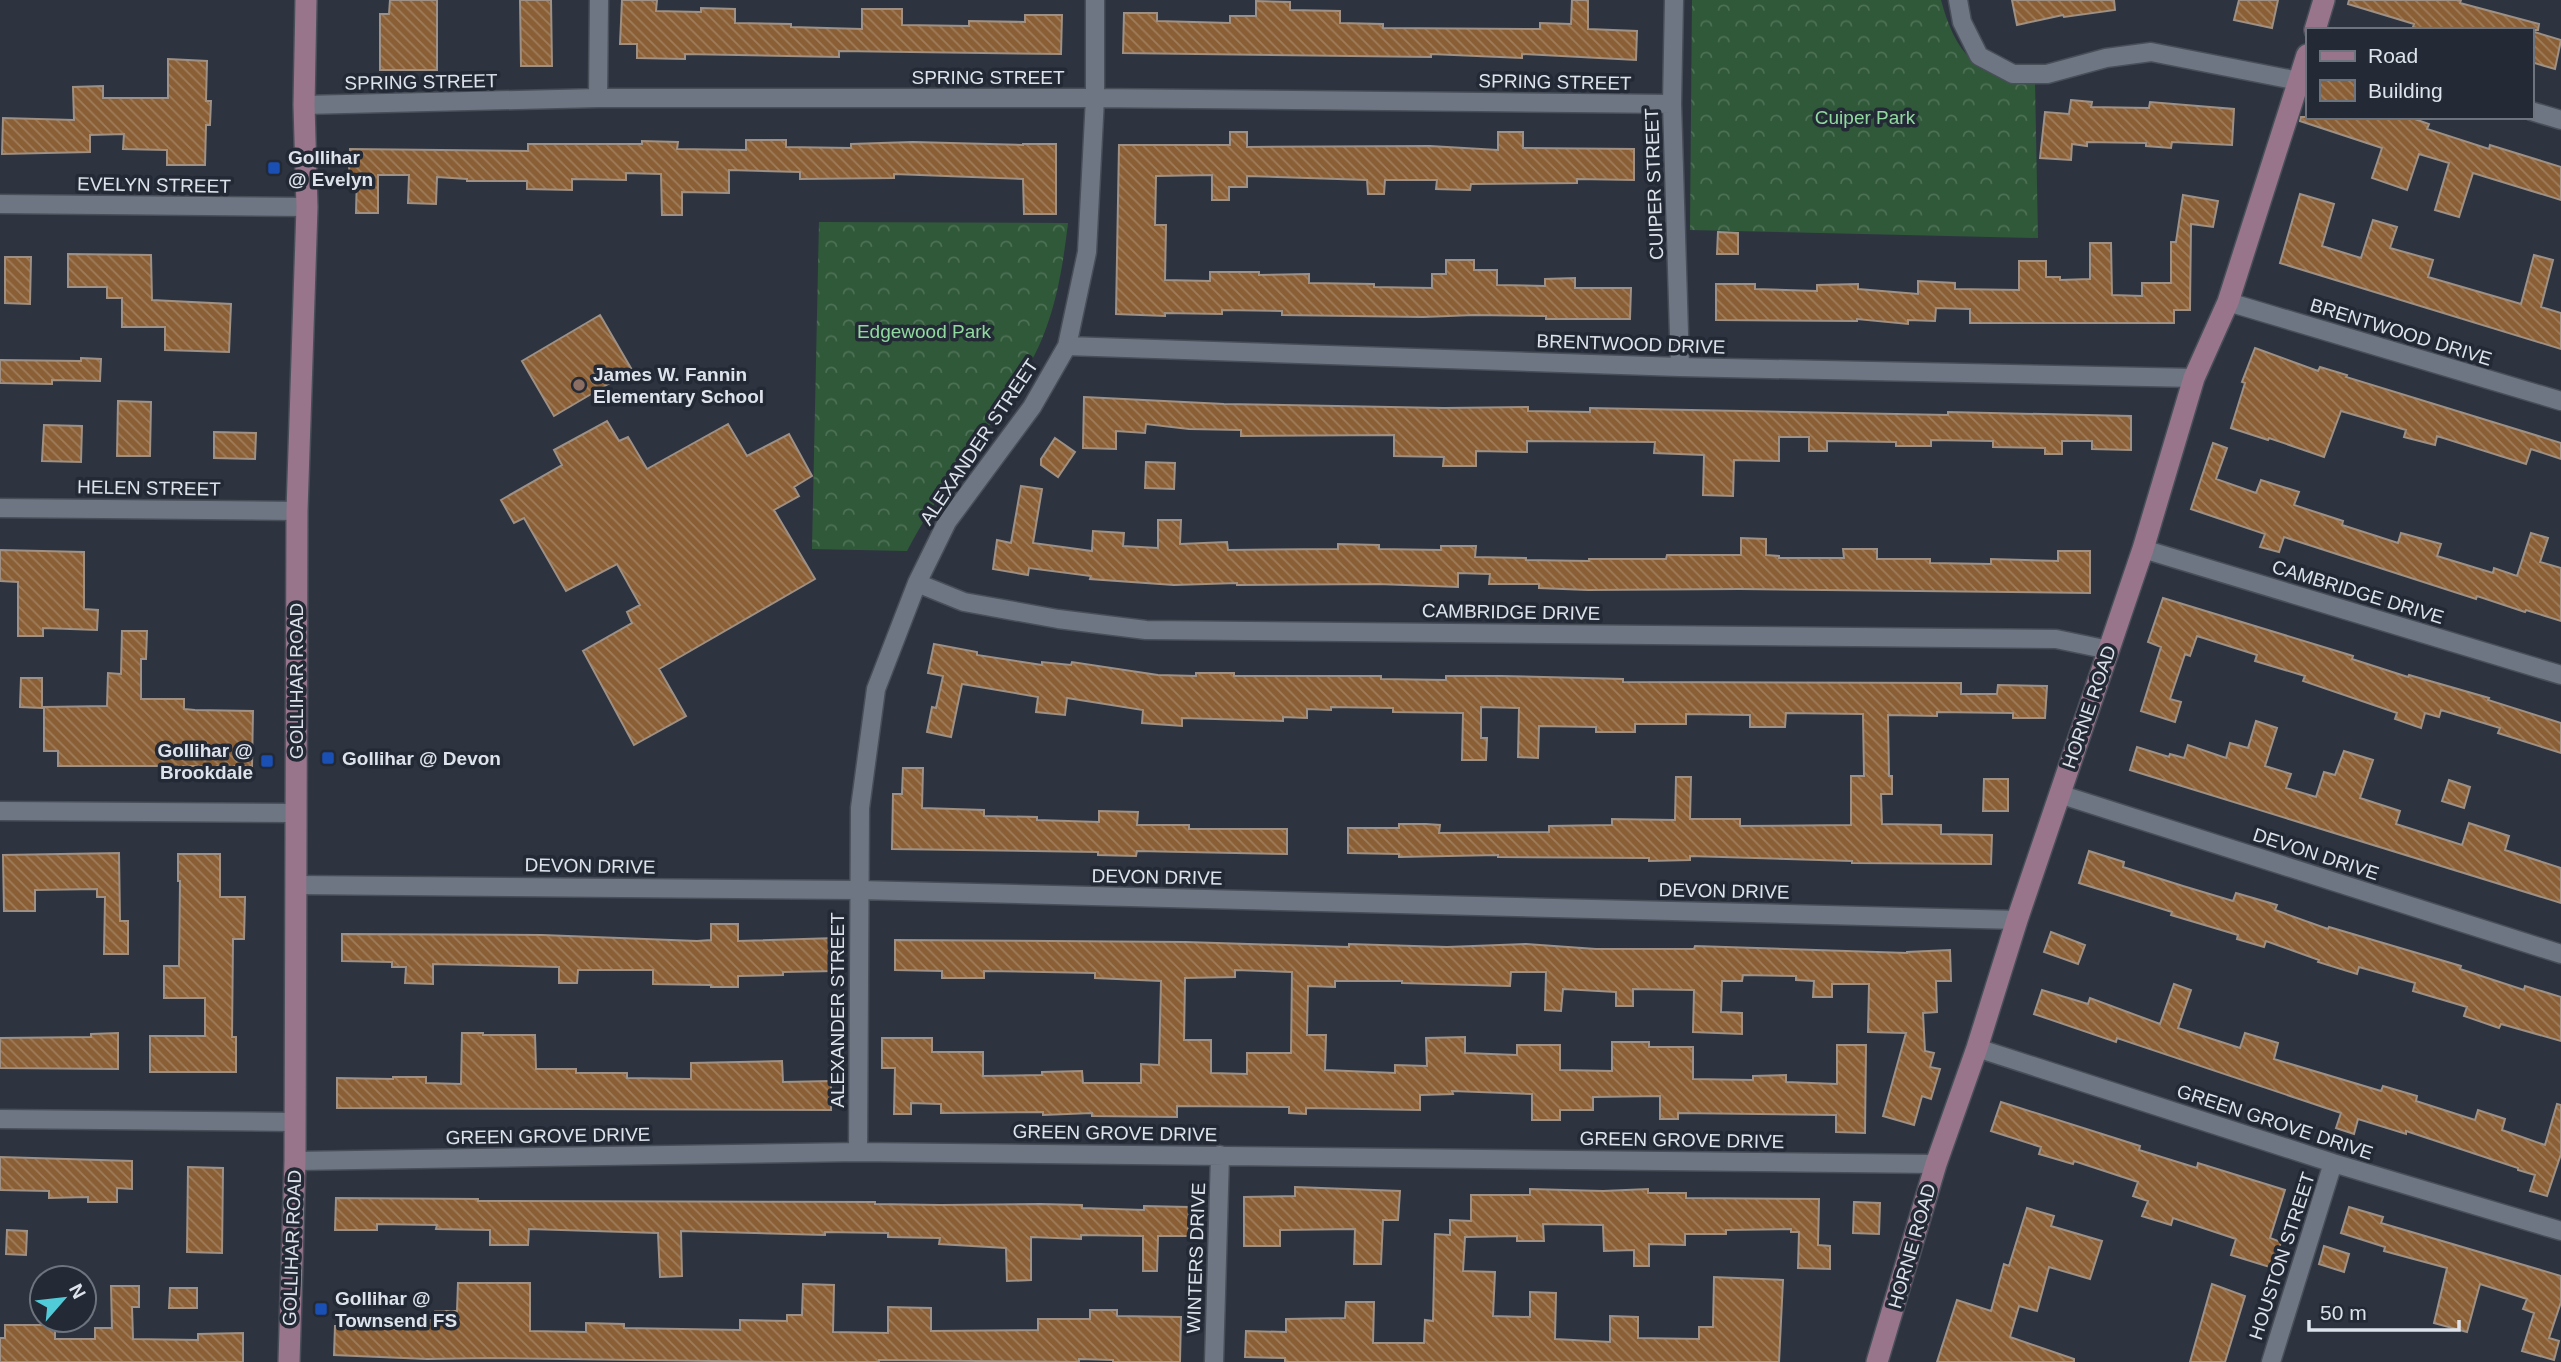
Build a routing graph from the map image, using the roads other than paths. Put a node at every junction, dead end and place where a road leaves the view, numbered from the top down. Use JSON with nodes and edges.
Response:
{"nodes":[{"id":1,"x":306,"y":0,"type":"edge"},
{"id":2,"x":599,"y":0,"type":"edge"},
{"id":3,"x":1095,"y":0,"type":"edge"},
{"id":4,"x":1674,"y":0,"type":"edge"},
{"id":5,"x":1958,"y":0,"type":"edge"},
{"id":6,"x":2324,"y":0,"type":"edge"},
{"id":7,"x":2316,"y":28,"type":"edge"},
{"id":8,"x":2306,"y":58,"type":"edge"},
{"id":9,"x":2299,"y":81,"type":"junction"},
{"id":10,"x":1095,"y":98,"type":"junction"},
{"id":11,"x":598,"y":99,"type":"junction"},
{"id":12,"x":1672,"y":104,"type":"junction"},
{"id":13,"x":304,"y":105,"type":"junction"},
{"id":14,"x":2533,"y":112,"type":"edge"},
{"id":15,"x":2561,"y":120,"type":"edge"},
{"id":16,"x":0,"y":204,"type":"edge"},
{"id":17,"x":307,"y":207,"type":"junction"},
{"id":18,"x":2228,"y":302,"type":"junction"},
{"id":19,"x":1067,"y":346,"type":"junction"},
{"id":20,"x":1680,"y":367,"type":"junction"},
{"id":21,"x":2194,"y":378,"type":"junction"},
{"id":22,"x":2561,"y":401,"type":"edge"},
{"id":23,"x":0,"y":508,"type":"edge"},
{"id":24,"x":297,"y":511,"type":"junction"},
{"id":25,"x":2143,"y":549,"type":"junction"},
{"id":26,"x":917,"y":583,"type":"junction"},
{"id":27,"x":2109,"y":650,"type":"junction"},
{"id":28,"x":2561,"y":675,"type":"edge"},
{"id":29,"x":2059,"y":794,"type":"junction"},
{"id":30,"x":0,"y":811,"type":"edge"},
{"id":31,"x":295,"y":813,"type":"junction"},
{"id":32,"x":296,"y":885,"type":"junction"},
{"id":33,"x":859,"y":890,"type":"junction"},
{"id":34,"x":2017,"y":920,"type":"junction"},
{"id":35,"x":2561,"y":954,"type":"edge"},
{"id":36,"x":1977,"y":1048,"type":"junction"},
{"id":37,"x":0,"y":1119,"type":"edge"},
{"id":38,"x":294,"y":1122,"type":"junction"},
{"id":39,"x":858,"y":1152,"type":"junction"},
{"id":40,"x":1220,"y":1155,"type":"junction"},
{"id":41,"x":295,"y":1161,"type":"junction"},
{"id":42,"x":2333,"y":1163,"type":"junction"},
{"id":43,"x":1936,"y":1164,"type":"junction"},
{"id":44,"x":2561,"y":1231,"type":"edge"},
{"id":45,"x":289,"y":1362,"type":"edge"},
{"id":46,"x":1213,"y":1362,"type":"edge"},
{"id":47,"x":1877,"y":1362,"type":"edge"},
{"id":48,"x":2270,"y":1362,"type":"edge"}],
"edges":[{"from":1,"to":13,"type":"main road","name":"GOLLIHAR ROAD"},
{"from":2,"to":11,"type":"street"},
{"from":3,"to":10,"type":"street","name":"ALEXANDER STREET"},
{"from":4,"to":12,"type":"street","name":"CUIPER STREET"},
{"from":5,"to":9,"type":"street"},
{"from":6,"to":7,"type":"main road"},
{"from":8,"to":9,"type":"main road","name":"HORNE ROAD"},
{"from":9,"to":18,"type":"main road","name":"HORNE ROAD"},
{"from":10,"to":11,"type":"street","name":"SPRING STREET"},
{"from":10,"to":12,"type":"street","name":"SPRING STREET"},
{"from":10,"to":19,"type":"street","name":"ALEXANDER STREET"},
{"from":11,"to":13,"type":"street","name":"SPRING STREET"},
{"from":12,"to":20,"type":"street","name":"CUIPER STREET"},
{"from":13,"to":17,"type":"main road","name":"GOLLIHAR ROAD"},
{"from":14,"to":15,"type":"street"},
{"from":16,"to":17,"type":"street","name":"EVELYN STREET"},
{"from":17,"to":24,"type":"main road","name":"GOLLIHAR ROAD"},
{"from":18,"to":21,"type":"main road","name":"HORNE ROAD"},
{"from":18,"to":22,"type":"street","name":"BRENTWOOD DRIVE"},
{"from":19,"to":20,"type":"street","name":"BRENTWOOD DRIVE"},
{"from":19,"to":26,"type":"street","name":"ALEXANDER STREET"},
{"from":20,"to":21,"type":"street","name":"BRENTWOOD DRIVE"},
{"from":21,"to":25,"type":"main road","name":"HORNE ROAD"},
{"from":23,"to":24,"type":"street","name":"HELEN STREET"},
{"from":24,"to":31,"type":"main road","name":"GOLLIHAR ROAD"},
{"from":25,"to":27,"type":"main road","name":"HORNE ROAD"},
{"from":25,"to":28,"type":"street","name":"CAMBRIDGE DRIVE"},
{"from":26,"to":27,"type":"street","name":"CAMBRIDGE DRIVE"},
{"from":26,"to":33,"type":"street","name":"ALEXANDER STREET"},
{"from":27,"to":29,"type":"main road","name":"HORNE ROAD"},
{"from":29,"to":34,"type":"main road","name":"HORNE ROAD"},
{"from":29,"to":35,"type":"street","name":"DEVON DRIVE"},
{"from":30,"to":31,"type":"street"},
{"from":31,"to":32,"type":"main road","name":"GOLLIHAR ROAD"},
{"from":32,"to":33,"type":"street","name":"DEVON DRIVE"},
{"from":32,"to":38,"type":"main road","name":"GOLLIHAR ROAD"},
{"from":33,"to":34,"type":"street","name":"DEVON DRIVE"},
{"from":33,"to":39,"type":"street","name":"ALEXANDER STREET"},
{"from":34,"to":36,"type":"main road","name":"HORNE ROAD"},
{"from":36,"to":42,"type":"street","name":"GREEN GROVE DRIVE"},
{"from":36,"to":43,"type":"main road","name":"HORNE ROAD"},
{"from":37,"to":38,"type":"street"},
{"from":38,"to":41,"type":"main road","name":"GOLLIHAR ROAD"},
{"from":39,"to":40,"type":"street","name":"GREEN GROVE DRIVE"},
{"from":39,"to":41,"type":"street","name":"GREEN GROVE DRIVE"},
{"from":40,"to":43,"type":"street","name":"GREEN GROVE DRIVE"},
{"from":40,"to":46,"type":"street","name":"WINTERS DRIVE"},
{"from":41,"to":45,"type":"main road","name":"GOLLIHAR ROAD"},
{"from":42,"to":44,"type":"street","name":"GREEN GROVE DRIVE"},
{"from":42,"to":48,"type":"street","name":"HOUSTON STREET"},
{"from":43,"to":47,"type":"main road","name":"HORNE ROAD"}]}
